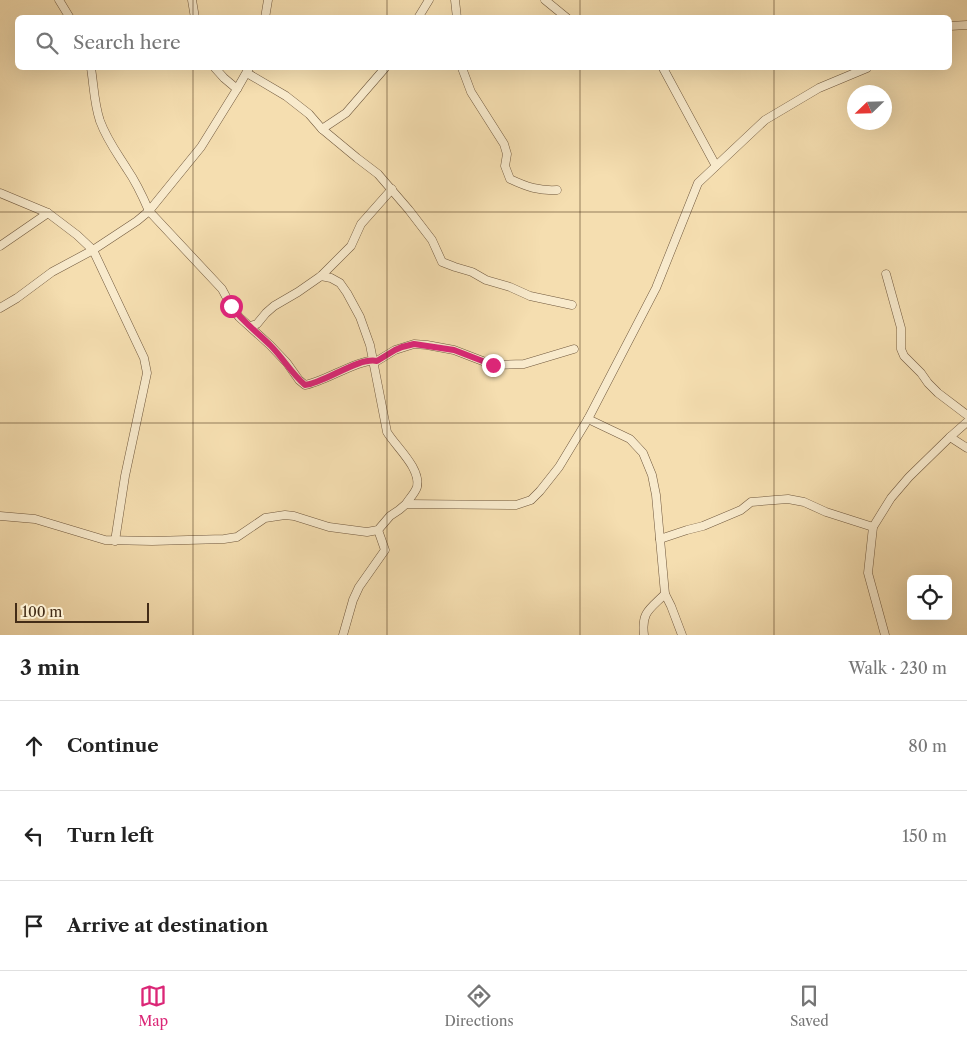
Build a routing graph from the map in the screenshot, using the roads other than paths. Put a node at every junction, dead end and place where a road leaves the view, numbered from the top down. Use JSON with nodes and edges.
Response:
{"nodes":[{"id":1,"x":59,"y":0,"type":"edge"},
{"id":2,"x":192,"y":0,"type":"edge"},
{"id":3,"x":268,"y":0,"type":"edge"},
{"id":4,"x":429,"y":0,"type":"edge"},
{"id":5,"x":455,"y":0,"type":"edge"},
{"id":6,"x":545,"y":0,"type":"edge"},
{"id":7,"x":68,"y":15,"type":"edge"},
{"id":8,"x":194,"y":15,"type":"edge"},
{"id":9,"x":266,"y":15,"type":"edge"},
{"id":10,"x":420,"y":15,"type":"edge"},
{"id":11,"x":457,"y":15,"type":"edge"},
{"id":12,"x":563,"y":15,"type":"edge"},
{"id":13,"x":967,"y":25,"type":"edge"},
{"id":14,"x":952,"y":26,"type":"edge"},
{"id":15,"x":91,"y":70,"type":"edge"},
{"id":16,"x":217,"y":70,"type":"edge"},
{"id":17,"x":248,"y":70,"type":"edge"},
{"id":18,"x":382,"y":70,"type":"edge"},
{"id":19,"x":463,"y":70,"type":"edge"},
{"id":20,"x":663,"y":70,"type":"edge"},
{"id":21,"x":862,"y":70,"type":"edge"},
{"id":22,"x":237,"y":89,"type":"junction"},
{"id":23,"x":322,"y":129,"type":"junction"},
{"id":24,"x":716,"y":166,"type":"junction"},
{"id":25,"x":392,"y":189,"type":"junction"},
{"id":26,"x":557,"y":190,"type":"dead end"},
{"id":27,"x":0,"y":193,"type":"edge"},
{"id":28,"x":149,"y":211,"type":"junction"},
{"id":29,"x":48,"y":213,"type":"junction"},
{"id":30,"x":0,"y":246,"type":"edge"},
{"id":31,"x":93,"y":250,"type":"junction"},
{"id":32,"x":886,"y":274,"type":"dead end"},
{"id":33,"x":321,"y":276,"type":"junction"},
{"id":34,"x":572,"y":305,"type":"dead end"},
{"id":35,"x":0,"y":308,"type":"edge"},
{"id":36,"x":250,"y":326,"type":"junction"},
{"id":37,"x":574,"y":349,"type":"dead end"},
{"id":38,"x":372,"y":360,"type":"junction"},
{"id":39,"x":967,"y":415,"type":"edge"},
{"id":40,"x":588,"y":419,"type":"junction"},
{"id":41,"x":967,"y":422,"type":"edge"},
{"id":42,"x":950,"y":437,"type":"junction"},
{"id":43,"x":967,"y":448,"type":"edge"},
{"id":44,"x":406,"y":504,"type":"junction"},
{"id":45,"x":0,"y":516,"type":"edge"},
{"id":46,"x":873,"y":527,"type":"junction"},
{"id":47,"x":378,"y":530,"type":"junction"},
{"id":48,"x":660,"y":539,"type":"junction"},
{"id":49,"x":116,"y":541,"type":"junction"},
{"id":50,"x":665,"y":594,"type":"junction"},
{"id":51,"x":343,"y":635,"type":"edge"},
{"id":52,"x":644,"y":635,"type":"edge"},
{"id":53,"x":682,"y":635,"type":"edge"},
{"id":54,"x":885,"y":635,"type":"edge"}],
"edges":[{"from":1,"to":7,"type":"street"},
{"from":2,"to":8,"type":"street"},
{"from":3,"to":9,"type":"street"},
{"from":4,"to":10,"type":"street"},
{"from":5,"to":11,"type":"street"},
{"from":6,"to":12,"type":"street"},
{"from":13,"to":14,"type":"street"},
{"from":15,"to":28,"type":"street"},
{"from":16,"to":22,"type":"street"},
{"from":17,"to":22,"type":"street"},
{"from":17,"to":23,"type":"street"},
{"from":18,"to":23,"type":"street"},
{"from":19,"to":26,"type":"street"},
{"from":20,"to":24,"type":"street"},
{"from":21,"to":24,"type":"street"},
{"from":22,"to":28,"type":"street"},
{"from":23,"to":25,"type":"street"},
{"from":24,"to":40,"type":"street"},
{"from":25,"to":33,"type":"street"},
{"from":25,"to":34,"type":"street"},
{"from":27,"to":29,"type":"street"},
{"from":28,"to":31,"type":"street"},
{"from":28,"to":36,"type":"street"},
{"from":29,"to":30,"type":"street"},
{"from":29,"to":31,"type":"street"},
{"from":31,"to":35,"type":"street"},
{"from":31,"to":49,"type":"street"},
{"from":32,"to":39,"type":"street"},
{"from":33,"to":36,"type":"street"},
{"from":33,"to":38,"type":"street"},
{"from":36,"to":38,"type":"street"},
{"from":37,"to":38,"type":"street"},
{"from":38,"to":44,"type":"street"},
{"from":40,"to":44,"type":"street"},
{"from":40,"to":48,"type":"street"},
{"from":41,"to":42,"type":"street"},
{"from":42,"to":43,"type":"street"},
{"from":42,"to":46,"type":"street"},
{"from":44,"to":47,"type":"street"},
{"from":45,"to":49,"type":"street"},
{"from":46,"to":48,"type":"street"},
{"from":46,"to":54,"type":"street"},
{"from":47,"to":49,"type":"street"},
{"from":47,"to":51,"type":"street"},
{"from":48,"to":50,"type":"street"},
{"from":50,"to":52,"type":"street"},
{"from":50,"to":53,"type":"street"}]}
